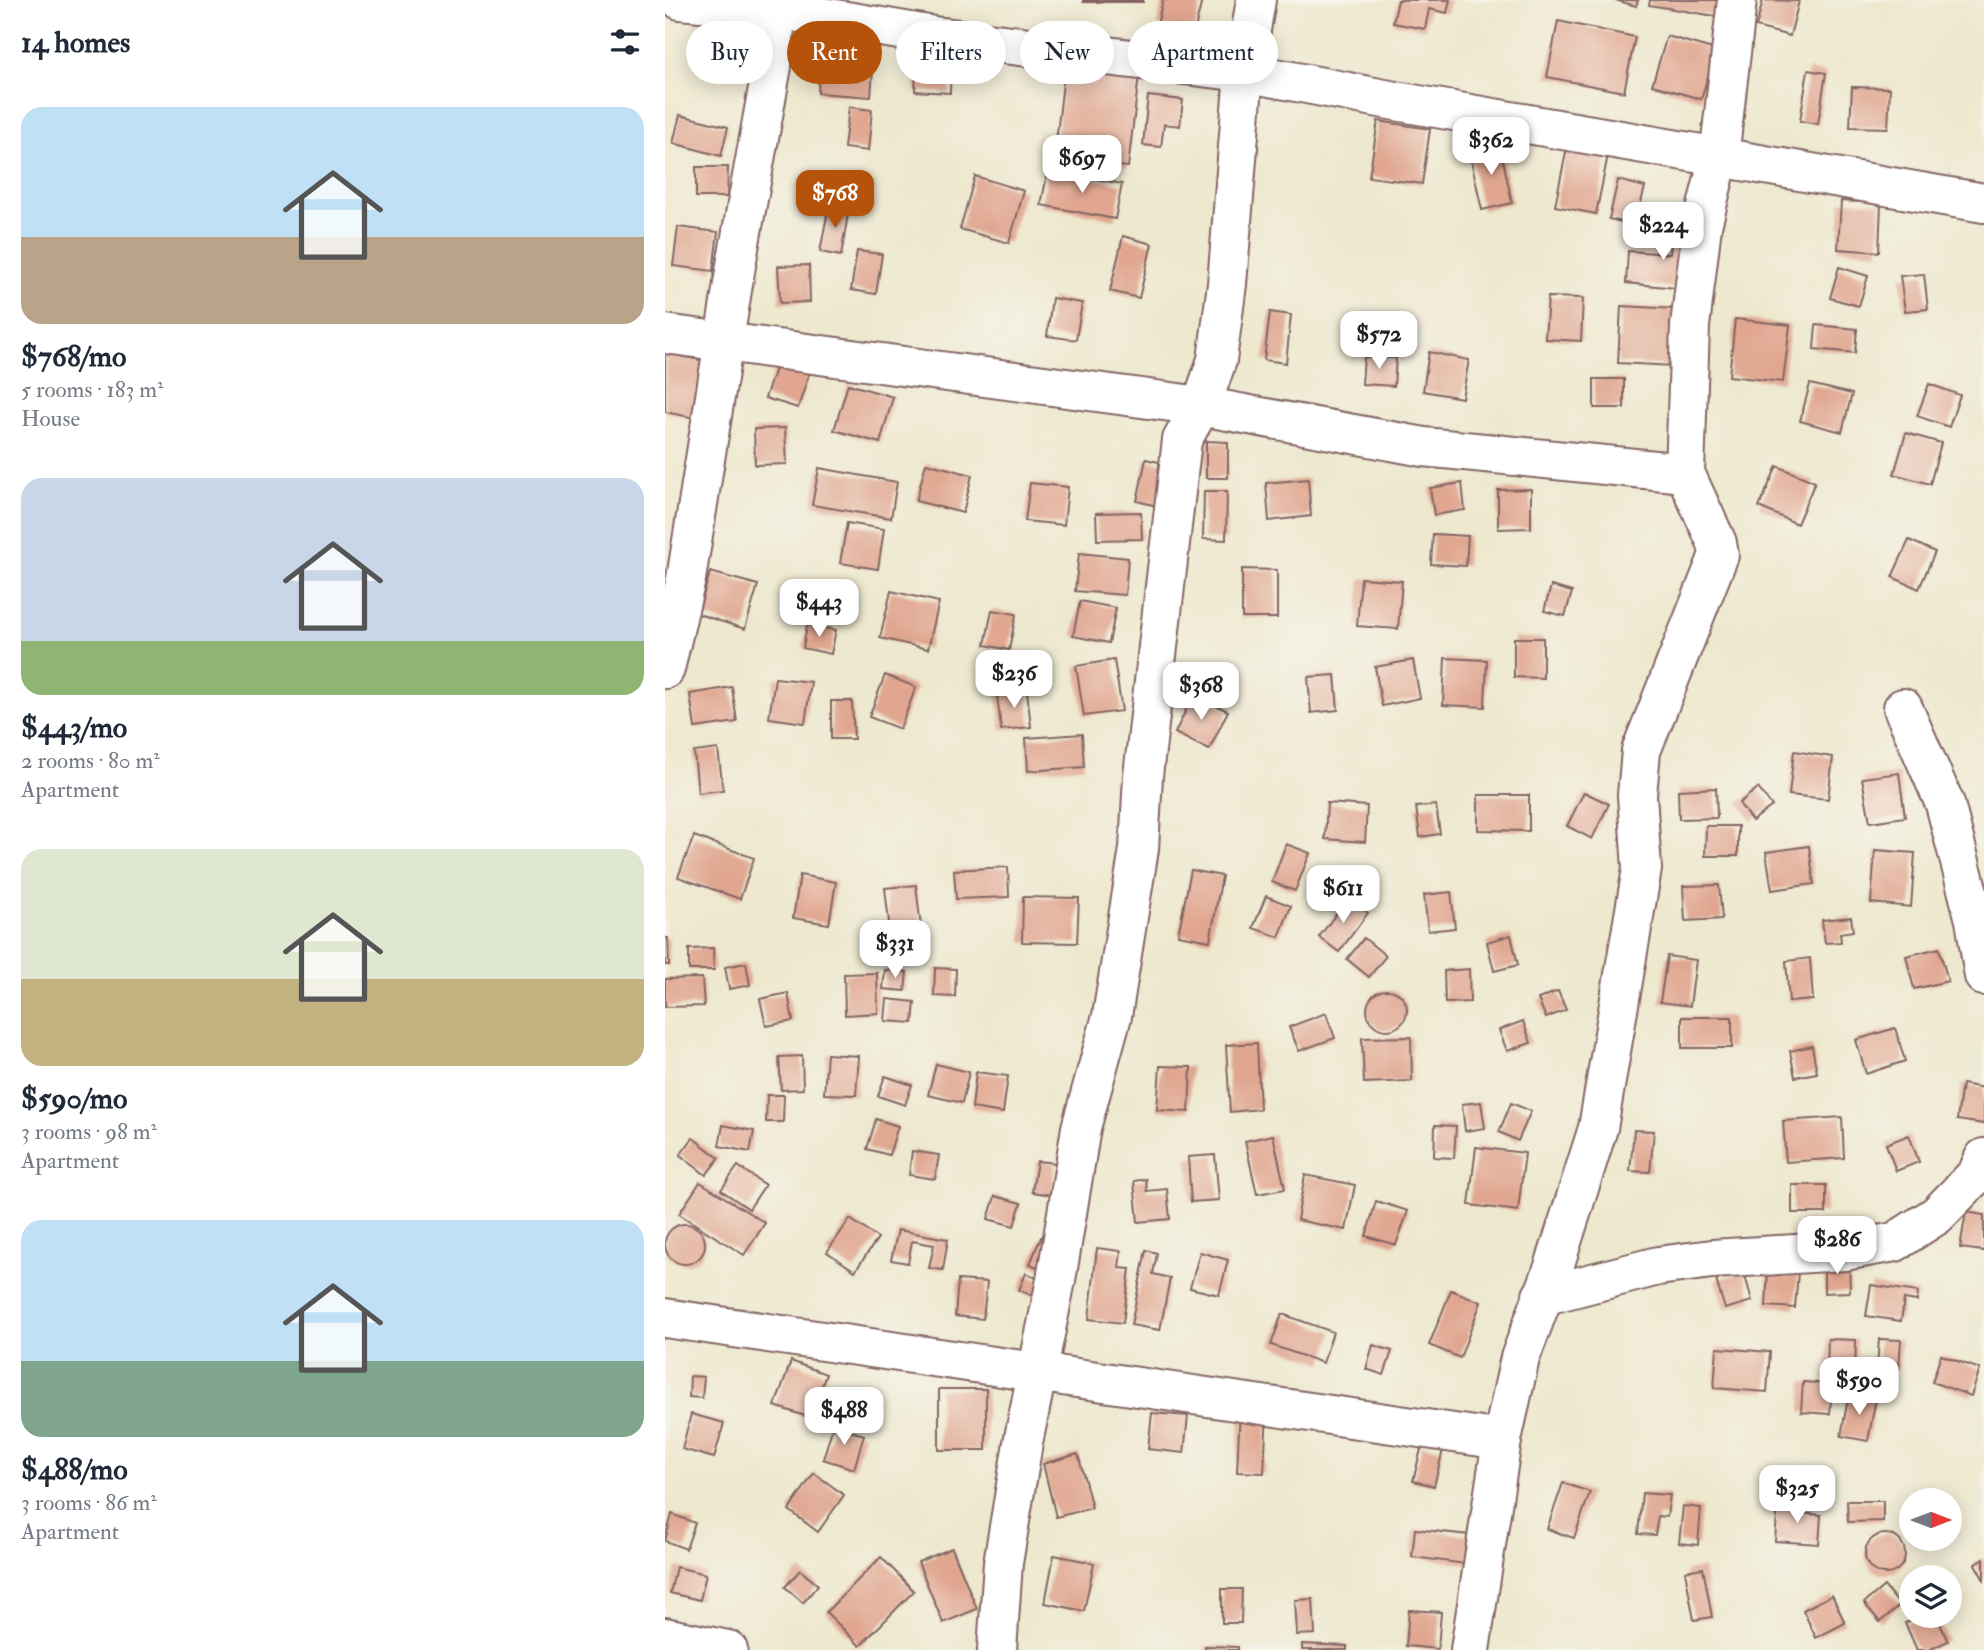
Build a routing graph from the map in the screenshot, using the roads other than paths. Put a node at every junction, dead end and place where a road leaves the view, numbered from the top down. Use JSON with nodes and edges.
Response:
{"nodes":[{"id":1,"x":680,"y":0,"type":"edge"},
{"id":2,"x":1257,"y":0,"type":"edge"},
{"id":3,"x":1737,"y":0,"type":"edge"},
{"id":4,"x":776,"y":4,"type":"edge"},
{"id":5,"x":1253,"y":21,"type":"edge"},
{"id":6,"x":1128,"y":59,"type":"edge"},
{"id":7,"x":1278,"y":78,"type":"edge"},
{"id":8,"x":1243,"y":84,"type":"edge"},
{"id":9,"x":1719,"y":158,"type":"junction"},
{"id":10,"x":1984,"y":203,"type":"edge"},
{"id":11,"x":665,"y":334,"type":"edge"},
{"id":12,"x":725,"y":344,"type":"junction"},
{"id":13,"x":1201,"y":406,"type":"junction"},
{"id":14,"x":1685,"y":473,"type":"junction"},
{"id":15,"x":666,"y":656,"type":"edge"},
{"id":16,"x":1903,"y":708,"type":"dead end"},
{"id":17,"x":1984,"y":976,"type":"edge"},
{"id":18,"x":1984,"y":1158,"type":"edge"},
{"id":19,"x":1542,"y":1296,"type":"junction"},
{"id":20,"x":665,"y":1318,"type":"edge"},
{"id":21,"x":1037,"y":1372,"type":"junction"},
{"id":22,"x":1501,"y":1440,"type":"junction"},
{"id":23,"x":665,"y":1637,"type":"edge"},
{"id":24,"x":728,"y":1650,"type":"edge"},
{"id":25,"x":997,"y":1650,"type":"edge"},
{"id":26,"x":1470,"y":1650,"type":"edge"}],
"edges":[{"from":1,"to":4,"type":"street"},
{"from":2,"to":5,"type":"street"},
{"from":3,"to":9,"type":"street"},
{"from":4,"to":6,"type":"street"},
{"from":4,"to":12,"type":"street"},
{"from":7,"to":9,"type":"street"},
{"from":8,"to":13,"type":"street"},
{"from":9,"to":10,"type":"street"},
{"from":9,"to":14,"type":"street"},
{"from":11,"to":12,"type":"street"},
{"from":12,"to":13,"type":"street"},
{"from":12,"to":15,"type":"street"},
{"from":13,"to":14,"type":"street"},
{"from":13,"to":21,"type":"street"},
{"from":14,"to":19,"type":"street"},
{"from":16,"to":17,"type":"street"},
{"from":18,"to":19,"type":"street"},
{"from":19,"to":22,"type":"street"},
{"from":20,"to":21,"type":"street"},
{"from":21,"to":22,"type":"street"},
{"from":21,"to":25,"type":"street"},
{"from":22,"to":26,"type":"street"},
{"from":23,"to":24,"type":"street"}]}
